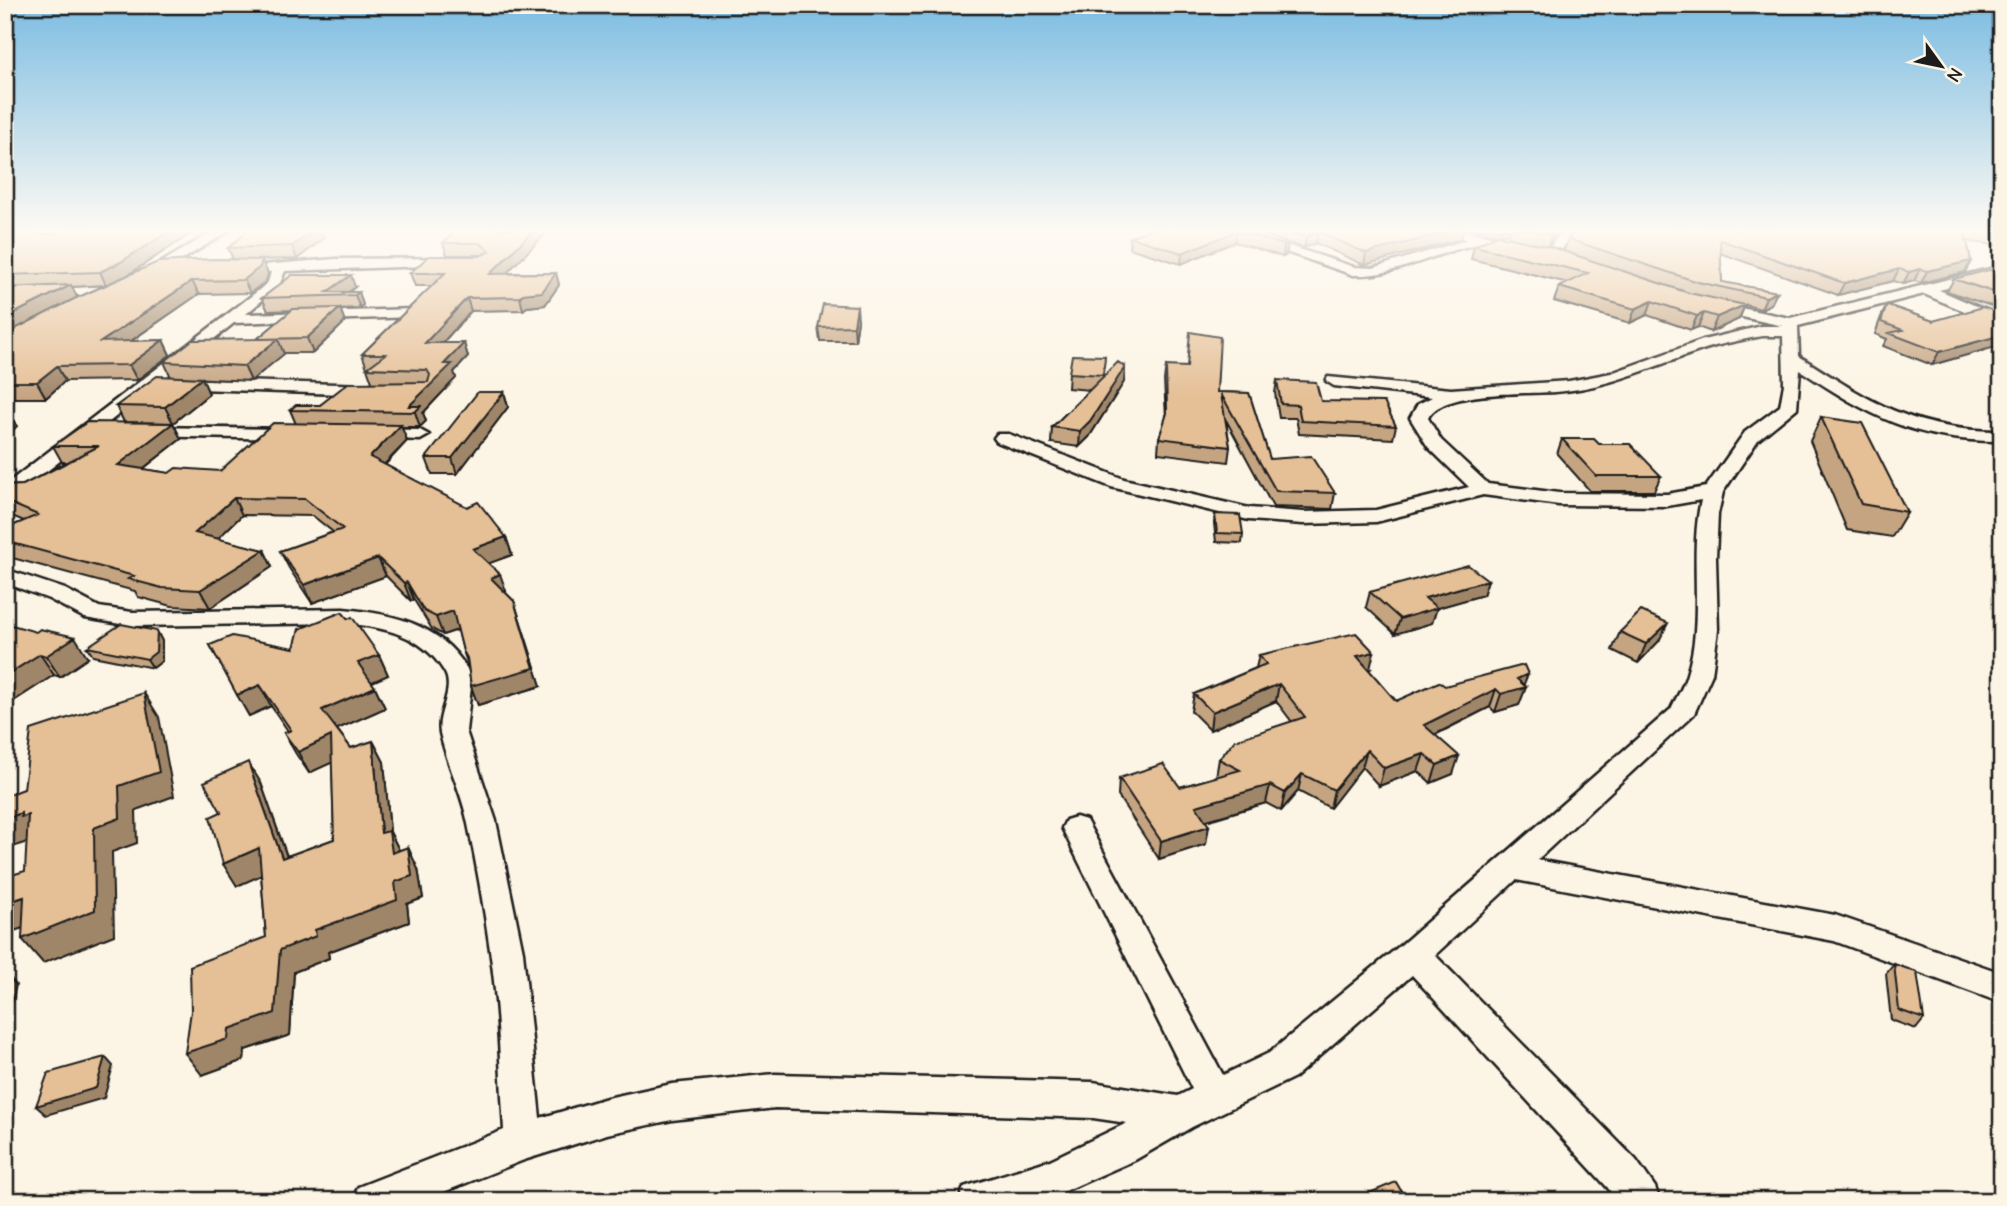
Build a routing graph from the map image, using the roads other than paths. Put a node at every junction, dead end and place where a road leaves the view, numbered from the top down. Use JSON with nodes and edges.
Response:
{"nodes":[{"id":1,"x":121,"y":285,"type":"edge"},
{"id":2,"x":124,"y":285,"type":"edge"},
{"id":3,"x":270,"y":285,"type":"edge"},
{"id":4,"x":1945,"y":285,"type":"edge"},
{"id":5,"x":1928,"y":290,"type":"junction"},
{"id":6,"x":5,"y":295,"type":"edge"},
{"id":7,"x":1701,"y":303,"type":"edge"},
{"id":8,"x":75,"y":308,"type":"edge"},
{"id":9,"x":414,"y":313,"type":"edge"},
{"id":10,"x":232,"y":319,"type":"junction"},
{"id":11,"x":2002,"y":323,"type":"edge"},
{"id":12,"x":1790,"y":337,"type":"junction"},
{"id":13,"x":1334,"y":381,"type":"dead end"},
{"id":14,"x":146,"y":383,"type":"junction"},
{"id":15,"x":385,"y":391,"type":"edge"},
{"id":16,"x":1451,"y":394,"type":"junction"},
{"id":17,"x":91,"y":429,"type":"junction"},
{"id":18,"x":305,"y":434,"type":"edge"},
{"id":19,"x":355,"y":434,"type":"edge"},
{"id":20,"x":420,"y":435,"type":"dead end"},
{"id":21,"x":2002,"y":436,"type":"edge"},
{"id":22,"x":1003,"y":438,"type":"dead end"},
{"id":23,"x":1482,"y":489,"type":"junction"},
{"id":24,"x":1713,"y":492,"type":"junction"},
{"id":25,"x":5,"y":495,"type":"edge"},
{"id":26,"x":5,"y":576,"type":"edge"},
{"id":27,"x":1076,"y":828,"type":"dead end"},
{"id":28,"x":1510,"y":867,"type":"junction"},
{"id":29,"x":1412,"y":954,"type":"junction"},
{"id":30,"x":2002,"y":988,"type":"edge"},
{"id":31,"x":1216,"y":1098,"type":"junction"},
{"id":32,"x":1179,"y":1114,"type":"junction"},
{"id":33,"x":524,"y":1141,"type":"junction"},
{"id":34,"x":1054,"y":1189,"type":"edge"},
{"id":35,"x":372,"y":1201,"type":"edge"},
{"id":36,"x":978,"y":1201,"type":"edge"},
{"id":37,"x":1641,"y":1201,"type":"edge"}],
"edges":[{"from":1,"to":6,"type":"street"},
{"from":2,"to":8,"type":"street"},
{"from":3,"to":10,"type":"street"},
{"from":4,"to":5,"type":"street"},
{"from":5,"to":11,"type":"street"},
{"from":5,"to":12,"type":"street"},
{"from":7,"to":12,"type":"street"},
{"from":9,"to":10,"type":"street"},
{"from":10,"to":14,"type":"street"},
{"from":12,"to":16,"type":"street"},
{"from":12,"to":21,"type":"street"},
{"from":12,"to":24,"type":"street"},
{"from":13,"to":16,"type":"street"},
{"from":14,"to":15,"type":"street"},
{"from":14,"to":17,"type":"street"},
{"from":16,"to":23,"type":"street"},
{"from":17,"to":18,"type":"street"},
{"from":17,"to":25,"type":"street"},
{"from":19,"to":20,"type":"street"},
{"from":22,"to":23,"type":"street"},
{"from":23,"to":24,"type":"street"},
{"from":24,"to":28,"type":"street"},
{"from":26,"to":33,"type":"street"},
{"from":27,"to":31,"type":"street"},
{"from":28,"to":29,"type":"street"},
{"from":28,"to":30,"type":"street"},
{"from":29,"to":31,"type":"street"},
{"from":29,"to":37,"type":"street"},
{"from":31,"to":32,"type":"street"},
{"from":32,"to":33,"type":"street"},
{"from":32,"to":34,"type":"street"},
{"from":33,"to":35,"type":"street"},
{"from":34,"to":36,"type":"street"}]}
